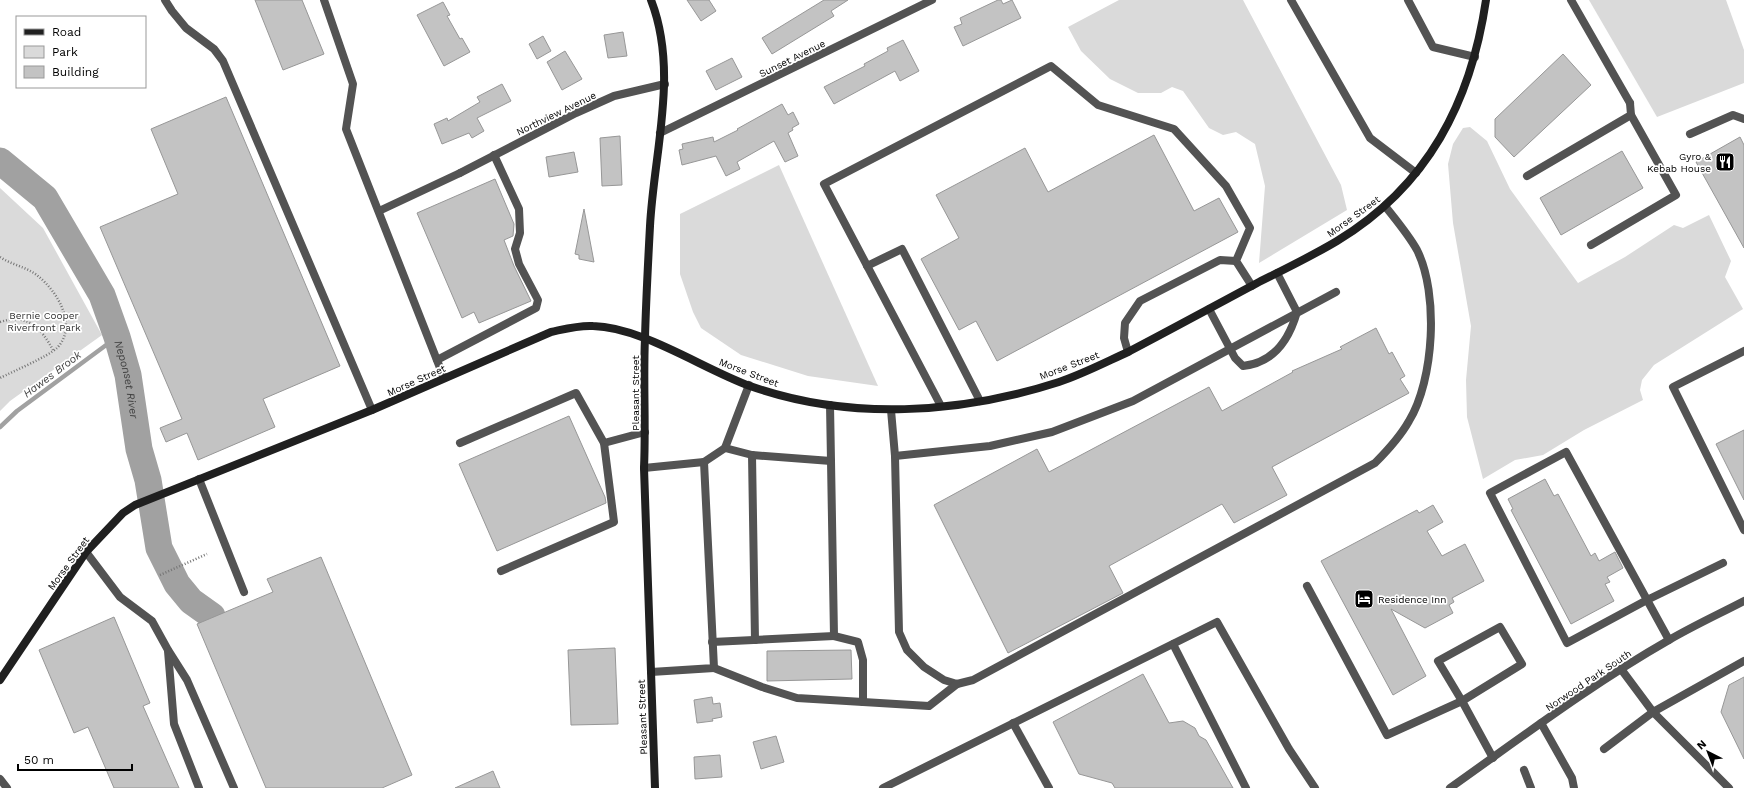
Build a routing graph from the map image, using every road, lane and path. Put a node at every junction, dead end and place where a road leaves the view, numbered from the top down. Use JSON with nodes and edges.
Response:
{"nodes":[{"id":1,"x":166,"y":0,"type":"edge"},
{"id":2,"x":324,"y":0,"type":"edge"},
{"id":3,"x":651,"y":0,"type":"edge"},
{"id":4,"x":932,"y":0,"type":"edge"},
{"id":5,"x":1291,"y":0,"type":"edge"},
{"id":6,"x":1408,"y":0,"type":"edge"},
{"id":7,"x":1486,"y":0,"type":"edge"},
{"id":8,"x":1571,"y":0,"type":"edge"},
{"id":9,"x":1475,"y":57,"type":"junction"},
{"id":10,"x":665,"y":84,"type":"junction"},
{"id":11,"x":1631,"y":115,"type":"junction"},
{"id":12,"x":1744,"y":119,"type":"edge"},
{"id":13,"x":660,"y":133,"type":"junction"},
{"id":14,"x":1690,"y":134,"type":"dead end"},
{"id":15,"x":494,"y":155,"type":"junction"},
{"id":16,"x":1416,"y":173,"type":"junction"},
{"id":17,"x":1527,"y":176,"type":"dead end"},
{"id":18,"x":1385,"y":206,"type":"junction"},
{"id":19,"x":379,"y":212,"type":"junction"},
{"id":20,"x":1591,"y":245,"type":"dead end"},
{"id":21,"x":0,"y":257,"type":"edge"},
{"id":22,"x":1236,"y":261,"type":"junction"},
{"id":23,"x":867,"y":266,"type":"junction"},
{"id":24,"x":1277,"y":273,"type":"junction"},
{"id":25,"x":1252,"y":286,"type":"junction"},
{"id":26,"x":1336,"y":292,"type":"dead end"},
{"id":27,"x":1209,"y":309,"type":"junction"},
{"id":28,"x":1297,"y":312,"type":"junction"},
{"id":29,"x":0,"y":322,"type":"edge"},
{"id":30,"x":644,"y":338,"type":"junction"},
{"id":31,"x":1229,"y":348,"type":"junction"},
{"id":32,"x":53,"y":350,"type":"junction"},
{"id":33,"x":1744,"y":351,"type":"edge"},
{"id":34,"x":1128,"y":352,"type":"junction"},
{"id":35,"x":437,"y":360,"type":"junction"},
{"id":36,"x":0,"y":378,"type":"edge"},
{"id":37,"x":444,"y":378,"type":"junction"},
{"id":38,"x":749,"y":385,"type":"junction"},
{"id":39,"x":980,"y":401,"type":"junction"},
{"id":40,"x":830,"y":405,"type":"junction"},
{"id":41,"x":941,"y":406,"type":"junction"},
{"id":42,"x":372,"y":410,"type":"junction"},
{"id":43,"x":892,"y":410,"type":"junction"},
{"id":44,"x":645,"y":432,"type":"junction"},
{"id":45,"x":460,"y":443,"type":"dead end"},
{"id":46,"x":604,"y":443,"type":"junction"},
{"id":47,"x":725,"y":448,"type":"junction"},
{"id":48,"x":752,"y":455,"type":"junction"},
{"id":49,"x":895,"y":456,"type":"junction"},
{"id":50,"x":831,"y":461,"type":"junction"},
{"id":51,"x":704,"y":462,"type":"junction"},
{"id":52,"x":644,"y":468,"type":"junction"},
{"id":53,"x":199,"y":479,"type":"junction"},
{"id":54,"x":1744,"y":530,"type":"edge"},
{"id":55,"x":86,"y":552,"type":"junction"},
{"id":56,"x":208,"y":554,"type":"dead end"},
{"id":57,"x":1723,"y":563,"type":"dead end"},
{"id":58,"x":501,"y":571,"type":"dead end"},
{"id":59,"x":160,"y":575,"type":"dead end"},
{"id":60,"x":1307,"y":586,"type":"dead end"},
{"id":61,"x":244,"y":592,"type":"dead end"},
{"id":62,"x":1647,"y":600,"type":"junction"},
{"id":63,"x":1744,"y":601,"type":"edge"},
{"id":64,"x":834,"y":636,"type":"junction"},
{"id":65,"x":755,"y":640,"type":"junction"},
{"id":66,"x":1669,"y":640,"type":"junction"},
{"id":67,"x":712,"y":642,"type":"junction"},
{"id":68,"x":1173,"y":644,"type":"junction"},
{"id":69,"x":168,"y":650,"type":"junction"},
{"id":70,"x":1744,"y":661,"type":"edge"},
{"id":71,"x":714,"y":668,"type":"junction"},
{"id":72,"x":1621,"y":669,"type":"junction"},
{"id":73,"x":651,"y":672,"type":"junction"},
{"id":74,"x":0,"y":680,"type":"edge"},
{"id":75,"x":958,"y":684,"type":"junction"},
{"id":76,"x":1462,"y":701,"type":"junction"},
{"id":77,"x":864,"y":702,"type":"junction"},
{"id":78,"x":1653,"y":712,"type":"junction"},
{"id":79,"x":1013,"y":723,"type":"junction"},
{"id":80,"x":1541,"y":723,"type":"junction"},
{"id":81,"x":1604,"y":749,"type":"dead end"},
{"id":82,"x":1493,"y":758,"type":"junction"},
{"id":83,"x":1524,"y":770,"type":"dead end"},
{"id":84,"x":0,"y":779,"type":"edge"},
{"id":85,"x":7,"y":788,"type":"edge"},
{"id":86,"x":199,"y":788,"type":"edge"},
{"id":87,"x":234,"y":788,"type":"edge"},
{"id":88,"x":655,"y":788,"type":"edge"},
{"id":89,"x":883,"y":788,"type":"edge"},
{"id":90,"x":1049,"y":788,"type":"edge"},
{"id":91,"x":1246,"y":788,"type":"edge"},
{"id":92,"x":1315,"y":788,"type":"edge"},
{"id":93,"x":1450,"y":788,"type":"edge"},
{"id":94,"x":1531,"y":788,"type":"edge"},
{"id":95,"x":1574,"y":788,"type":"edge"},
{"id":96,"x":1730,"y":788,"type":"edge"}],
"edges":[{"from":1,"to":42,"type":"street"},
{"from":2,"to":19,"type":"street"},
{"from":3,"to":10,"type":"street","name":"Pleasant Street"},
{"from":4,"to":13,"type":"street","name":"Sunset Avenue"},
{"from":5,"to":16,"type":"street"},
{"from":6,"to":9,"type":"street"},
{"from":7,"to":9,"type":"street","name":"Morse Street"},
{"from":8,"to":11,"type":"street"},
{"from":9,"to":16,"type":"street","name":"Morse Street"},
{"from":10,"to":13,"type":"street","name":"Pleasant Street"},
{"from":10,"to":15,"type":"street","name":"Northview Avenue"},
{"from":11,"to":17,"type":"street"},
{"from":11,"to":20,"type":"street"},
{"from":12,"to":14,"type":"street"},
{"from":13,"to":30,"type":"street","name":"Pleasant Street"},
{"from":15,"to":19,"type":"street","name":"Northview Avenue"},
{"from":15,"to":35,"type":"street"},
{"from":16,"to":18,"type":"street","name":"Morse Street"},
{"from":18,"to":24,"type":"street","name":"Morse Street"},
{"from":18,"to":75,"type":"street"},
{"from":19,"to":35,"type":"street"},
{"from":21,"to":32,"type":"path"},
{"from":22,"to":23,"type":"street"},
{"from":22,"to":25,"type":"street"},
{"from":22,"to":34,"type":"street"},
{"from":23,"to":39,"type":"street"},
{"from":23,"to":41,"type":"street"},
{"from":24,"to":25,"type":"street","name":"Morse Street"},
{"from":24,"to":28,"type":"street"},
{"from":25,"to":27,"type":"street","name":"Morse Street"},
{"from":26,"to":28,"type":"street"},
{"from":27,"to":31,"type":"street"},
{"from":27,"to":34,"type":"street","name":"Morse Street"},
{"from":28,"to":31,"type":"street"},
{"from":28,"to":31,"type":"street"},
{"from":29,"to":32,"type":"path"},
{"from":30,"to":37,"type":"street","name":"Morse Street"},
{"from":30,"to":38,"type":"street","name":"Morse Street"},
{"from":30,"to":44,"type":"street","name":"Pleasant Street"},
{"from":31,"to":49,"type":"street"},
{"from":32,"to":36,"type":"path"},
{"from":33,"to":54,"type":"street"},
{"from":34,"to":39,"type":"street","name":"Morse Street"},
{"from":35,"to":37,"type":"street"},
{"from":37,"to":42,"type":"street","name":"Morse Street"},
{"from":38,"to":40,"type":"street","name":"Morse Street"},
{"from":38,"to":47,"type":"street"},
{"from":39,"to":41,"type":"street","name":"Morse Street"},
{"from":40,"to":43,"type":"street","name":"Morse Street"},
{"from":40,"to":50,"type":"street"},
{"from":41,"to":43,"type":"street","name":"Morse Street"},
{"from":42,"to":53,"type":"street","name":"Morse Street"},
{"from":43,"to":49,"type":"street"},
{"from":44,"to":46,"type":"street"},
{"from":44,"to":52,"type":"street","name":"Pleasant Street"},
{"from":45,"to":46,"type":"street"},
{"from":46,"to":58,"type":"street"},
{"from":47,"to":48,"type":"street"},
{"from":47,"to":51,"type":"street"},
{"from":48,"to":50,"type":"street"},
{"from":48,"to":65,"type":"street"},
{"from":49,"to":75,"type":"street"},
{"from":50,"to":64,"type":"street"},
{"from":51,"to":52,"type":"street"},
{"from":51,"to":67,"type":"street"},
{"from":52,"to":73,"type":"street","name":"Pleasant Street"},
{"from":53,"to":55,"type":"street","name":"Morse Street"},
{"from":53,"to":61,"type":"street"},
{"from":55,"to":69,"type":"street"},
{"from":55,"to":74,"type":"street","name":"Morse Street"},
{"from":56,"to":59,"type":"path"},
{"from":57,"to":62,"type":"street"},
{"from":60,"to":76,"type":"street"},
{"from":62,"to":62,"type":"street"},
{"from":62,"to":66,"type":"street"},
{"from":63,"to":66,"type":"street","name":"Norwood Park South"},
{"from":64,"to":65,"type":"street"},
{"from":64,"to":77,"type":"street"},
{"from":65,"to":67,"type":"street"},
{"from":66,"to":72,"type":"street","name":"Norwood Park South"},
{"from":67,"to":71,"type":"street"},
{"from":68,"to":79,"type":"street"},
{"from":68,"to":91,"type":"street"},
{"from":68,"to":92,"type":"street"},
{"from":69,"to":86,"type":"street"},
{"from":69,"to":87,"type":"street"},
{"from":70,"to":78,"type":"street"},
{"from":71,"to":73,"type":"street"},
{"from":71,"to":77,"type":"street"},
{"from":72,"to":78,"type":"street"},
{"from":72,"to":80,"type":"street","name":"Norwood Park South"},
{"from":73,"to":88,"type":"street","name":"Pleasant Street"},
{"from":75,"to":77,"type":"street"},
{"from":76,"to":76,"type":"street"},
{"from":76,"to":82,"type":"street"},
{"from":78,"to":81,"type":"street"},
{"from":78,"to":96,"type":"street"},
{"from":79,"to":89,"type":"street"},
{"from":79,"to":90,"type":"street"},
{"from":80,"to":82,"type":"street","name":"Norwood Park South"},
{"from":80,"to":95,"type":"street"},
{"from":82,"to":93,"type":"street","name":"Norwood Park South"},
{"from":83,"to":94,"type":"street"},
{"from":84,"to":85,"type":"street"}]}
